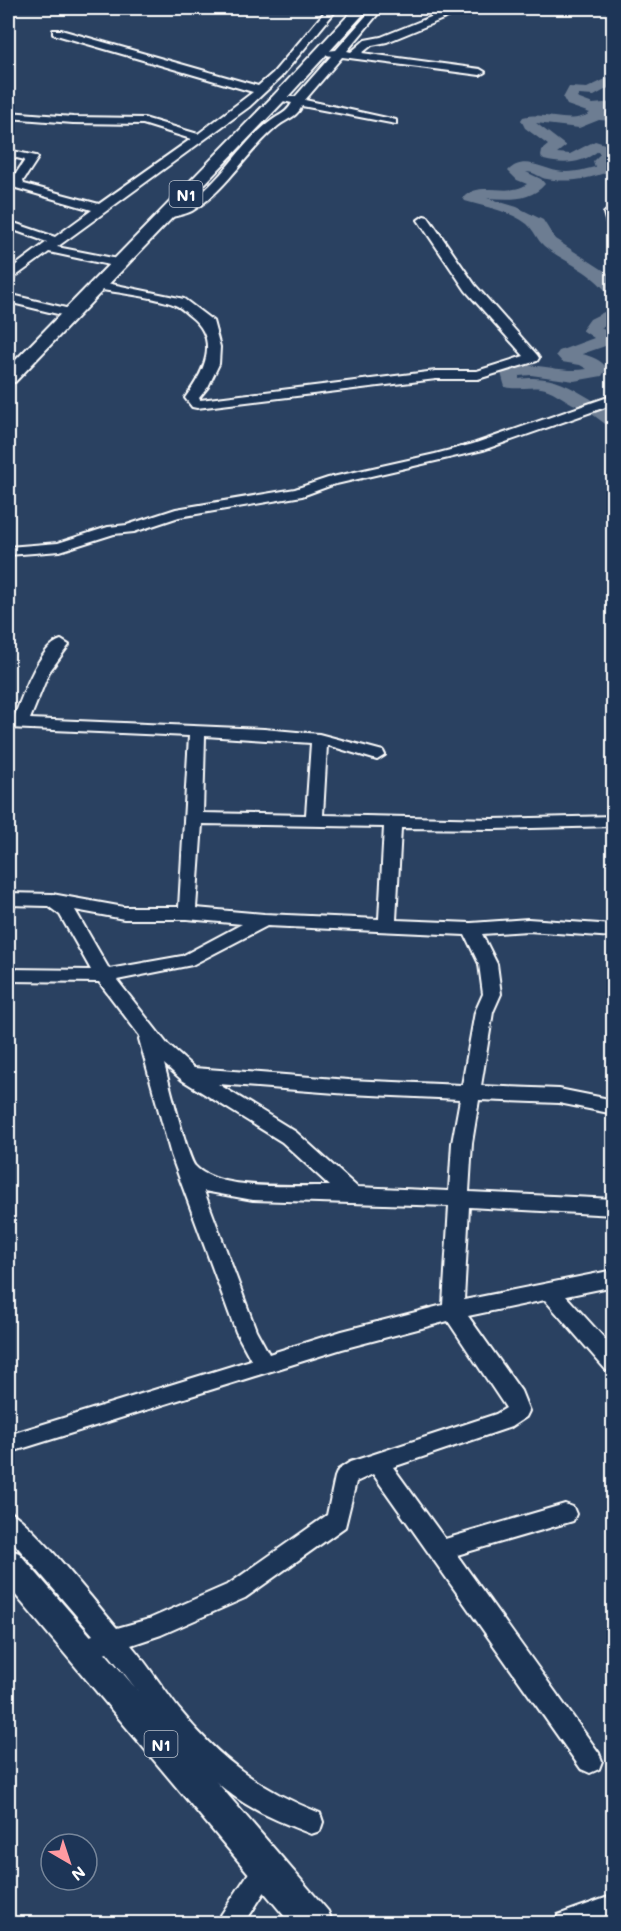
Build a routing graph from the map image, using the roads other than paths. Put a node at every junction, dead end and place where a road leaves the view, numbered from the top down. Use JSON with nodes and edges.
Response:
{"nodes":[{"id":1,"x":333,"y":8,"type":"edge"},
{"id":2,"x":362,"y":8,"type":"edge"},
{"id":3,"x":378,"y":8,"type":"edge"},
{"id":4,"x":461,"y":8,"type":"edge"},
{"id":5,"x":57,"y":32,"type":"dead end"},
{"id":6,"x":331,"y":53,"type":"junction"},
{"id":7,"x":353,"y":55,"type":"junction"},
{"id":8,"x":480,"y":72,"type":"dead end"},
{"id":9,"x":259,"y":90,"type":"junction"},
{"id":10,"x":279,"y":98,"type":"junction"},
{"id":11,"x":298,"y":102,"type":"junction"},
{"id":12,"x":8,"y":115,"type":"edge"},
{"id":13,"x":392,"y":122,"type":"dead end"},
{"id":14,"x":216,"y":127,"type":"junction"},
{"id":15,"x":245,"y":133,"type":"junction"},
{"id":16,"x":198,"y":137,"type":"junction"},
{"id":17,"x":8,"y":153,"type":"edge"},
{"id":18,"x":99,"y":208,"type":"junction"},
{"id":19,"x":614,"y":211,"type":"edge"},
{"id":20,"x":165,"y":215,"type":"junction"},
{"id":21,"x":424,"y":220,"type":"dead end"},
{"id":22,"x":8,"y":224,"type":"edge"},
{"id":23,"x":614,"y":227,"type":"edge"},
{"id":24,"x":50,"y":244,"type":"junction"},
{"id":25,"x":119,"y":263,"type":"junction"},
{"id":26,"x":8,"y":275,"type":"edge"},
{"id":27,"x":97,"y":285,"type":"junction"},
{"id":28,"x":8,"y":298,"type":"edge"},
{"id":29,"x":70,"y":313,"type":"junction"},
{"id":30,"x":8,"y":378,"type":"edge"},
{"id":31,"x":614,"y":399,"type":"edge"},
{"id":32,"x":8,"y":550,"type":"edge"},
{"id":33,"x":61,"y":645,"type":"dead end"},
{"id":34,"x":14,"y":724,"type":"edge"},
{"id":35,"x":197,"y":732,"type":"junction"},
{"id":36,"x":319,"y":739,"type":"junction"},
{"id":37,"x":377,"y":755,"type":"dead end"},
{"id":38,"x":194,"y":818,"type":"junction"},
{"id":39,"x":314,"y":821,"type":"junction"},
{"id":40,"x":614,"y":821,"type":"edge"},
{"id":41,"x":393,"y":823,"type":"junction"},
{"id":42,"x":8,"y":899,"type":"edge"},
{"id":43,"x":52,"y":900,"type":"junction"},
{"id":44,"x":187,"y":913,"type":"junction"},
{"id":45,"x":264,"y":920,"type":"junction"},
{"id":46,"x":387,"y":925,"type":"junction"},
{"id":47,"x":471,"y":929,"type":"junction"},
{"id":48,"x":614,"y":931,"type":"edge"},
{"id":49,"x":8,"y":975,"type":"edge"},
{"id":50,"x":69,"y":976,"type":"junction"},
{"id":51,"x":104,"y":976,"type":"junction"},
{"id":52,"x":126,"y":1004,"type":"junction"},
{"id":53,"x":146,"y":1029,"type":"junction"},
{"id":54,"x":189,"y":1075,"type":"junction"},
{"id":55,"x":470,"y":1091,"type":"junction"},
{"id":56,"x":614,"y":1107,"type":"edge"},
{"id":57,"x":187,"y":1170,"type":"junction"},
{"id":58,"x":352,"y":1194,"type":"junction"},
{"id":59,"x":459,"y":1199,"type":"junction"},
{"id":60,"x":614,"y":1207,"type":"edge"},
{"id":61,"x":614,"y":1278,"type":"edge"},
{"id":62,"x":549,"y":1291,"type":"junction"},
{"id":63,"x":453,"y":1311,"type":"junction"},
{"id":64,"x":264,"y":1364,"type":"junction"},
{"id":65,"x":614,"y":1364,"type":"edge"},
{"id":66,"x":8,"y":1444,"type":"edge"},
{"id":67,"x":377,"y":1462,"type":"junction"},
{"id":68,"x":565,"y":1514,"type":"dead end"},
{"id":69,"x":8,"y":1521,"type":"edge"},
{"id":70,"x":440,"y":1550,"type":"junction"},
{"id":71,"x":8,"y":1563,"type":"edge"},
{"id":72,"x":96,"y":1645,"type":"junction"},
{"id":73,"x":590,"y":1761,"type":"dead end"},
{"id":74,"x":311,"y":1822,"type":"dead end"},
{"id":75,"x":267,"y":1868,"type":"junction"},
{"id":76,"x":614,"y":1908,"type":"edge"},
{"id":77,"x":228,"y":1923,"type":"edge"},
{"id":78,"x":315,"y":1923,"type":"edge"},
{"id":79,"x":567,"y":1923,"type":"edge"}],
"edges":[{"from":1,"to":9,"type":"street"},
{"from":2,"to":6,"type":"highway","number":"N1"},
{"from":3,"to":6,"type":"street"},
{"from":4,"to":7,"type":"street"},
{"from":5,"to":9,"type":"street"},
{"from":6,"to":7,"type":"street"},
{"from":6,"to":10,"type":"highway","number":"N1"},
{"from":6,"to":11,"type":"street"},
{"from":7,"to":8,"type":"street"},
{"from":9,"to":14,"type":"street"},
{"from":10,"to":11,"type":"street"},
{"from":10,"to":15,"type":"highway","number":"N1"},
{"from":11,"to":13,"type":"street"},
{"from":11,"to":20,"type":"street"},
{"from":12,"to":16,"type":"street"},
{"from":14,"to":15,"type":"street"},
{"from":14,"to":16,"type":"street"},
{"from":15,"to":20,"type":"highway","number":"N1"},
{"from":16,"to":18,"type":"street"},
{"from":17,"to":18,"type":"street"},
{"from":18,"to":24,"type":"street"},
{"from":19,"to":23,"type":"street"},
{"from":20,"to":25,"type":"highway","number":"N1"},
{"from":21,"to":27,"type":"street"},
{"from":22,"to":24,"type":"street"},
{"from":24,"to":25,"type":"street"},
{"from":24,"to":26,"type":"street"},
{"from":25,"to":27,"type":"highway","number":"N1"},
{"from":27,"to":29,"type":"highway","number":"N1"},
{"from":28,"to":29,"type":"street"},
{"from":29,"to":30,"type":"highway","number":"N1"},
{"from":31,"to":32,"type":"street"},
{"from":33,"to":34,"type":"street"},
{"from":34,"to":35,"type":"street"},
{"from":35,"to":36,"type":"street"},
{"from":35,"to":38,"type":"street"},
{"from":36,"to":37,"type":"street"},
{"from":36,"to":39,"type":"street"},
{"from":38,"to":39,"type":"street"},
{"from":38,"to":44,"type":"street"},
{"from":39,"to":41,"type":"street"},
{"from":40,"to":41,"type":"street"},
{"from":41,"to":46,"type":"street"},
{"from":42,"to":43,"type":"street"},
{"from":43,"to":44,"type":"street"},
{"from":43,"to":51,"type":"street"},
{"from":44,"to":45,"type":"street"},
{"from":45,"to":46,"type":"street"},
{"from":45,"to":51,"type":"street"},
{"from":46,"to":47,"type":"street"},
{"from":47,"to":48,"type":"street"},
{"from":47,"to":55,"type":"street"},
{"from":49,"to":50,"type":"street"},
{"from":50,"to":51,"type":"street"},
{"from":50,"to":52,"type":"street"},
{"from":51,"to":52,"type":"street"},
{"from":52,"to":53,"type":"street"},
{"from":53,"to":54,"type":"street"},
{"from":53,"to":57,"type":"street"},
{"from":54,"to":55,"type":"street"},
{"from":54,"to":58,"type":"street"},
{"from":55,"to":56,"type":"street"},
{"from":55,"to":59,"type":"street"},
{"from":57,"to":58,"type":"street"},
{"from":57,"to":64,"type":"street"},
{"from":58,"to":59,"type":"street"},
{"from":59,"to":60,"type":"street"},
{"from":59,"to":63,"type":"street"},
{"from":61,"to":62,"type":"street"},
{"from":62,"to":63,"type":"street"},
{"from":62,"to":65,"type":"street"},
{"from":63,"to":64,"type":"street"},
{"from":63,"to":67,"type":"street"},
{"from":64,"to":66,"type":"street"},
{"from":67,"to":70,"type":"street"},
{"from":67,"to":72,"type":"street"},
{"from":68,"to":70,"type":"street"},
{"from":69,"to":72,"type":"street"},
{"from":70,"to":73,"type":"street"},
{"from":71,"to":72,"type":"highway","number":"N1"},
{"from":72,"to":74,"type":"street"},
{"from":72,"to":75,"type":"highway","number":"N1"},
{"from":75,"to":77,"type":"street"},
{"from":75,"to":78,"type":"highway","number":"N1"},
{"from":76,"to":79,"type":"street"}]}
